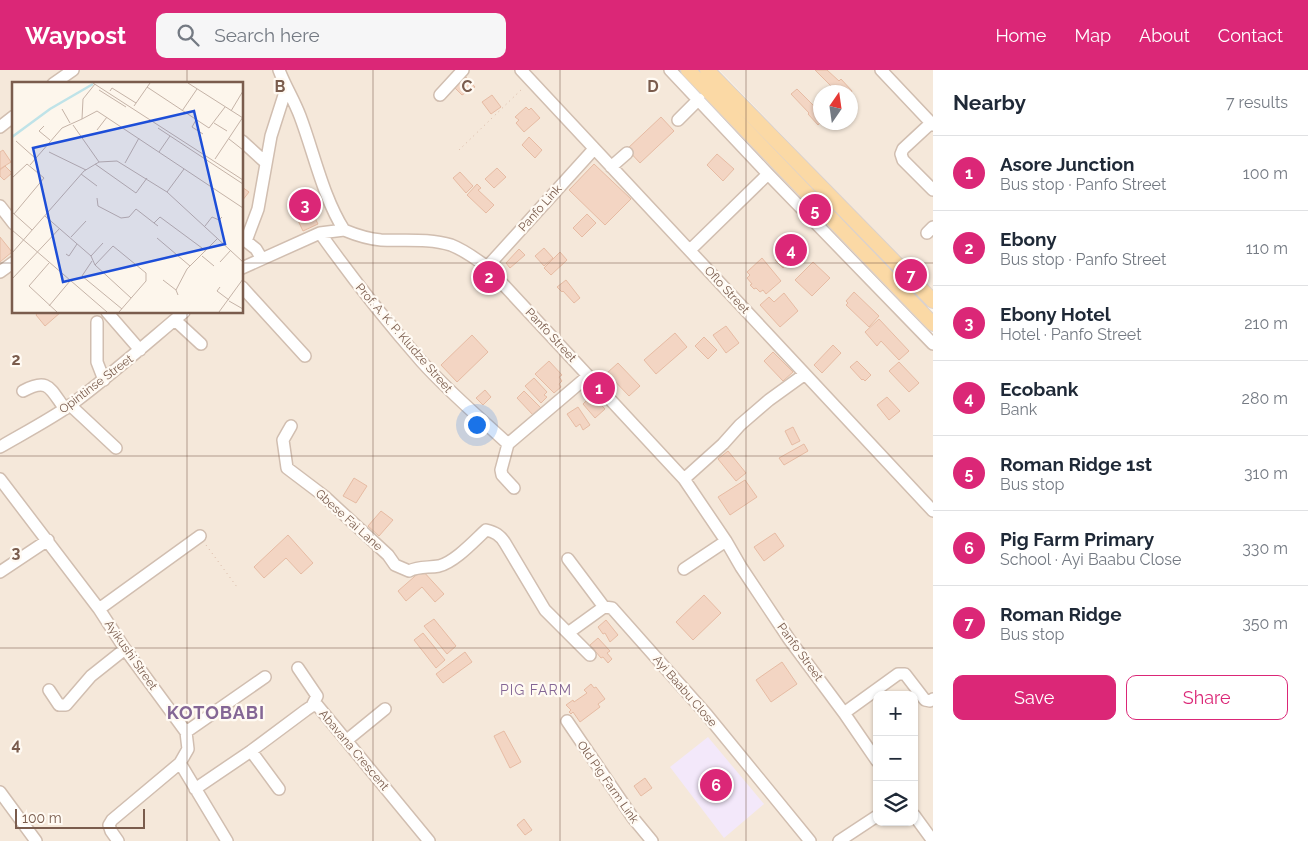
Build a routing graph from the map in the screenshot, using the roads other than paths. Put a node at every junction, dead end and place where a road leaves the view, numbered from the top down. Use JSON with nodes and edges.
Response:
{"nodes":[{"id":1,"x":73,"y":70,"type":"edge"},
{"id":2,"x":279,"y":70,"type":"edge"},
{"id":3,"x":463,"y":70,"type":"edge"},
{"id":4,"x":521,"y":70,"type":"edge"},
{"id":5,"x":670,"y":70,"type":"edge"},
{"id":6,"x":688,"y":70,"type":"edge"},
{"id":7,"x":706,"y":70,"type":"edge"},
{"id":8,"x":881,"y":70,"type":"edge"},
{"id":9,"x":56,"y":82,"type":"edge"},
{"id":10,"x":286,"y":89,"type":"junction"},
{"id":11,"x":440,"y":95,"type":"dead end"},
{"id":12,"x":699,"y":99,"type":"junction"},
{"id":13,"x":12,"y":117,"type":"edge"},
{"id":14,"x":678,"y":120,"type":"dead end"},
{"id":15,"x":1,"y":124,"type":"edge"},
{"id":16,"x":932,"y":124,"type":"edge"},
{"id":17,"x":244,"y":143,"type":"edge"},
{"id":18,"x":594,"y":149,"type":"junction"},
{"id":19,"x":627,"y":153,"type":"dead end"},
{"id":20,"x":265,"y":162,"type":"junction"},
{"id":21,"x":611,"y":167,"type":"junction"},
{"id":22,"x":768,"y":174,"type":"junction"},
{"id":23,"x":933,"y":190,"type":"edge"},
{"id":24,"x":0,"y":206,"type":"edge"},
{"id":25,"x":12,"y":221,"type":"edge"},
{"id":26,"x":344,"y":230,"type":"junction"},
{"id":27,"x":320,"y":234,"type":"junction"},
{"id":28,"x":244,"y":239,"type":"edge"},
{"id":29,"x":690,"y":250,"type":"junction"},
{"id":30,"x":262,"y":258,"type":"junction"},
{"id":31,"x":12,"y":263,"type":"edge"},
{"id":32,"x":244,"y":267,"type":"edge"},
{"id":33,"x":487,"y":267,"type":"junction"},
{"id":34,"x":0,"y":272,"type":"edge"},
{"id":35,"x":244,"y":289,"type":"edge"},
{"id":36,"x":933,"y":301,"type":"edge"},
{"id":37,"x":109,"y":314,"type":"edge"},
{"id":38,"x":182,"y":314,"type":"edge"},
{"id":39,"x":175,"y":320,"type":"junction"},
{"id":40,"x":97,"y":322,"type":"dead end"},
{"id":41,"x":933,"y":324,"type":"edge"},
{"id":42,"x":201,"y":344,"type":"dead end"},
{"id":43,"x":933,"y":344,"type":"edge"},
{"id":44,"x":140,"y":350,"type":"junction"},
{"id":45,"x":306,"y":356,"type":"dead end"},
{"id":46,"x":805,"y":374,"type":"junction"},
{"id":47,"x":588,"y":376,"type":"junction"},
{"id":48,"x":104,"y":380,"type":"junction"},
{"id":49,"x":23,"y":391,"type":"dead end"},
{"id":50,"x":68,"y":407,"type":"junction"},
{"id":51,"x":291,"y":426,"type":"dead end"},
{"id":52,"x":508,"y":444,"type":"junction"},
{"id":53,"x":0,"y":447,"type":"edge"},
{"id":54,"x":116,"y":448,"type":"dead end"},
{"id":55,"x":684,"y":479,"type":"junction"},
{"id":56,"x":2,"y":487,"type":"edge"},
{"id":57,"x":514,"y":488,"type":"dead end"},
{"id":58,"x":933,"y":511,"type":"edge"},
{"id":59,"x":200,"y":536,"type":"road end"},
{"id":60,"x":48,"y":540,"type":"junction"},
{"id":61,"x":726,"y":540,"type":"junction"},
{"id":62,"x":568,"y":559,"type":"dead end"},
{"id":63,"x":684,"y":569,"type":"dead end"},
{"id":64,"x":0,"y":572,"type":"edge"},
{"id":65,"x":604,"y":607,"type":"junction"},
{"id":66,"x":99,"y":609,"type":"junction"},
{"id":67,"x":568,"y":633,"type":"junction"},
{"id":68,"x":125,"y":649,"type":"junction"},
{"id":69,"x":590,"y":655,"type":"dead end"},
{"id":70,"x":298,"y":668,"type":"dead end"},
{"id":71,"x":265,"y":677,"type":"dead end"},
{"id":72,"x":49,"y":690,"type":"dead end"},
{"id":73,"x":933,"y":699,"type":"edge"},
{"id":74,"x":312,"y":706,"type":"junction"},
{"id":75,"x":385,"y":709,"type":"dead end"},
{"id":76,"x":844,"y":713,"type":"junction"},
{"id":77,"x":566,"y":721,"type":"dead end"},
{"id":78,"x":186,"y":732,"type":"junction"},
{"id":79,"x":347,"y":740,"type":"junction"},
{"id":80,"x":251,"y":752,"type":"junction"},
{"id":81,"x":873,"y":755,"type":"edge"},
{"id":82,"x":180,"y":763,"type":"junction"},
{"id":83,"x":279,"y":789,"type":"dead end"},
{"id":84,"x":195,"y":790,"type":"junction"},
{"id":85,"x":0,"y":792,"type":"edge"},
{"id":86,"x":873,"y":819,"type":"edge"},
{"id":87,"x":918,"y":821,"type":"edge"},
{"id":88,"x":36,"y":841,"type":"edge"},
{"id":89,"x":118,"y":841,"type":"edge"},
{"id":90,"x":227,"y":841,"type":"edge"},
{"id":91,"x":429,"y":841,"type":"edge"},
{"id":92,"x":652,"y":841,"type":"edge"},
{"id":93,"x":810,"y":841,"type":"edge"},
{"id":94,"x":839,"y":841,"type":"edge"},
{"id":95,"x":932,"y":841,"type":"edge"}],
"edges":[{"from":1,"to":9,"type":"street"},
{"from":2,"to":10,"type":"street"},
{"from":3,"to":11,"type":"street"},
{"from":4,"to":18,"type":"street","name":"Oflo Street"},
{"from":5,"to":12,"type":"street"},
{"from":6,"to":41,"type":"main road"},
{"from":7,"to":36,"type":"main road"},
{"from":8,"to":16,"type":"street"},
{"from":10,"to":20,"type":"street"},
{"from":10,"to":26,"type":"street"},
{"from":12,"to":14,"type":"street"},
{"from":12,"to":22,"type":"street"},
{"from":13,"to":15,"type":"street"},
{"from":16,"to":23,"type":"street"},
{"from":17,"to":20,"type":"street"},
{"from":18,"to":21,"type":"street","name":"Oflo Street"},
{"from":18,"to":33,"type":"street","name":"Panfo Link"},
{"from":19,"to":21,"type":"street"},
{"from":20,"to":28,"type":"street"},
{"from":21,"to":29,"type":"street","name":"Oflo Street"},
{"from":22,"to":29,"type":"street"},
{"from":22,"to":43,"type":"street"},
{"from":24,"to":25,"type":"street"},
{"from":26,"to":27,"type":"street"},
{"from":26,"to":33,"type":"street","name":"Panfo Street"},
{"from":27,"to":30,"type":"street"},
{"from":27,"to":52,"type":"street","name":"Prof. A. K. P. Kludze Street"},
{"from":28,"to":30,"type":"street"},
{"from":29,"to":46,"type":"street","name":"Oflo Street"},
{"from":30,"to":32,"type":"street"},
{"from":31,"to":34,"type":"street"},
{"from":33,"to":47,"type":"street","name":"Panfo Street"},
{"from":35,"to":45,"type":"street"},
{"from":37,"to":44,"type":"street"},
{"from":38,"to":39,"type":"street","name":"Opintinse Street"},
{"from":39,"to":42,"type":"street"},
{"from":39,"to":44,"type":"street","name":"Opintinse Street"},
{"from":40,"to":48,"type":"street"},
{"from":44,"to":48,"type":"street","name":"Opintinse Street"},
{"from":46,"to":55,"type":"street"},
{"from":46,"to":58,"type":"street","name":"Oflo Street"},
{"from":47,"to":52,"type":"street"},
{"from":47,"to":55,"type":"street","name":"Panfo Street"},
{"from":48,"to":50,"type":"street","name":"Opintinse Street"},
{"from":49,"to":50,"type":"street"},
{"from":50,"to":53,"type":"street","name":"Opintinse Street"},
{"from":50,"to":54,"type":"street"},
{"from":51,"to":67,"type":"street","name":"Gbese Fai Lane"},
{"from":52,"to":57,"type":"street"},
{"from":55,"to":61,"type":"street","name":"Panfo Street"},
{"from":56,"to":60,"type":"street","name":"Ayikushi Street"},
{"from":59,"to":66,"type":"street"},
{"from":60,"to":64,"type":"street"},
{"from":60,"to":66,"type":"street","name":"Ayikushi Street"},
{"from":61,"to":63,"type":"street"},
{"from":61,"to":76,"type":"street","name":"Panfo Street"},
{"from":62,"to":65,"type":"street","name":"Ayi Baabu Close"},
{"from":65,"to":67,"type":"street"},
{"from":65,"to":93,"type":"street","name":"Ayi Baabu Close"},
{"from":66,"to":68,"type":"street","name":"Ayikushi Street"},
{"from":67,"to":69,"type":"street"},
{"from":68,"to":72,"type":"street"},
{"from":68,"to":78,"type":"street","name":"Ayikushi Street"},
{"from":70,"to":74,"type":"street"},
{"from":71,"to":78,"type":"street"},
{"from":73,"to":76,"type":"street"},
{"from":74,"to":79,"type":"street","name":"Abavana Crescent"},
{"from":74,"to":80,"type":"street","name":"Abavana Crescent"},
{"from":75,"to":79,"type":"street"},
{"from":76,"to":81,"type":"street","name":"Panfo Street"},
{"from":77,"to":92,"type":"street","name":"Old Pig Farm Link"},
{"from":78,"to":82,"type":"street"},
{"from":79,"to":91,"type":"street","name":"Abavana Crescent"},
{"from":80,"to":83,"type":"street"},
{"from":80,"to":84,"type":"street","name":"Abavana Crescent"},
{"from":82,"to":84,"type":"street"},
{"from":82,"to":89,"type":"street"},
{"from":84,"to":90,"type":"street"},
{"from":85,"to":88,"type":"street"},
{"from":86,"to":94,"type":"street"},
{"from":87,"to":95,"type":"street"}]}
